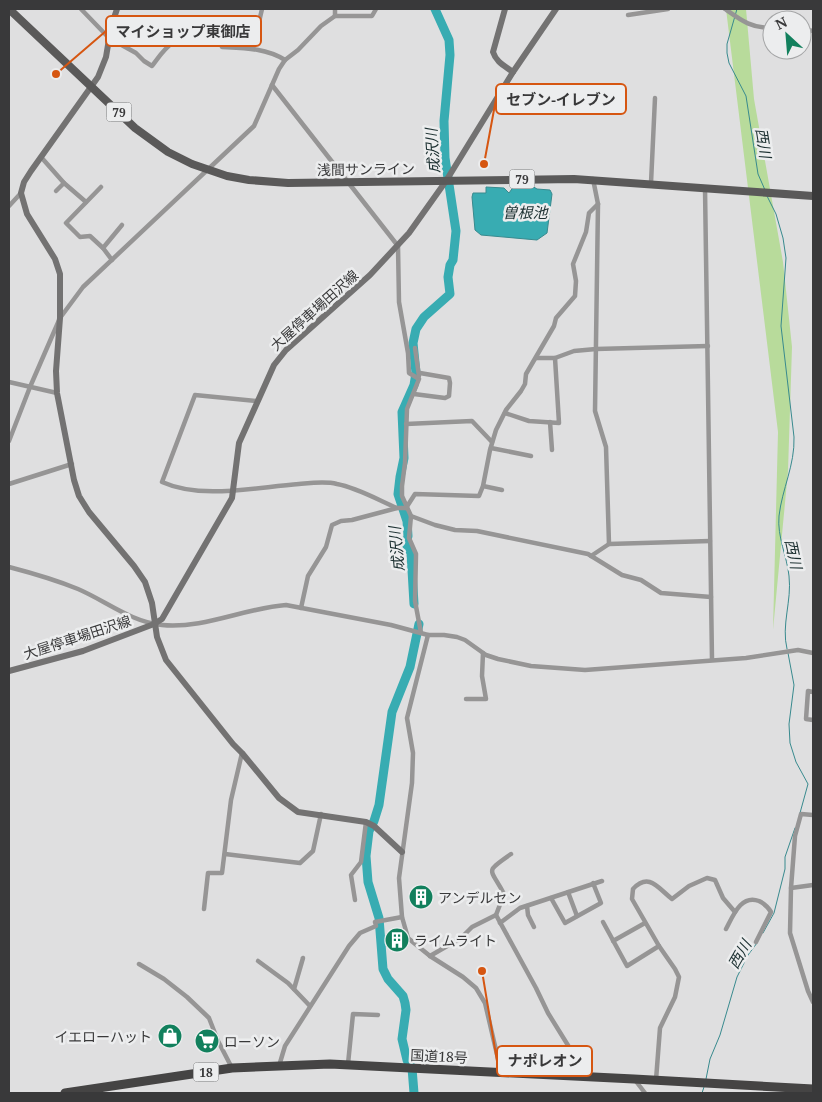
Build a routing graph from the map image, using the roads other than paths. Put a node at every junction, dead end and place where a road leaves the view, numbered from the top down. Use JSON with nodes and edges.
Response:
{"nodes":[{"id":1,"x":9,"y":9,"type":"edge"},
{"id":2,"x":81,"y":9,"type":"edge"},
{"id":3,"x":117,"y":9,"type":"edge"},
{"id":4,"x":262,"y":9,"type":"edge"},
{"id":5,"x":335,"y":9,"type":"edge"},
{"id":6,"x":376,"y":9,"type":"edge"},
{"id":7,"x":505,"y":9,"type":"edge"},
{"id":8,"x":556,"y":9,"type":"edge"},
{"id":9,"x":668,"y":9,"type":"edge"},
{"id":10,"x":725,"y":9,"type":"edge"},
{"id":11,"x":628,"y":15,"type":"dead end"},
{"id":12,"x":334,"y":16,"type":"junction"},
{"id":13,"x":762,"y":28,"type":"edge"},
{"id":14,"x":109,"y":38,"type":"junction"},
{"id":15,"x":253,"y":48,"type":"junction"},
{"id":16,"x":285,"y":60,"type":"junction"},
{"id":17,"x":514,"y":72,"type":"junction"},
{"id":18,"x":272,"y":85,"type":"junction"},
{"id":19,"x":92,"y":86,"type":"junction"},
{"id":20,"x":655,"y":98,"type":"dead end"},
{"id":21,"x":41,"y":156,"type":"junction"},
{"id":22,"x":208,"y":170,"type":"junction"},
{"id":23,"x":449,"y":178,"type":"junction"},
{"id":24,"x":593,"y":179,"type":"junction"},
{"id":25,"x":349,"y":182,"type":"junction"},
{"id":26,"x":64,"y":183,"type":"junction"},
{"id":27,"x":650,"y":183,"type":"junction"},
{"id":28,"x":101,"y":187,"type":"dead end"},
{"id":29,"x":705,"y":188,"type":"junction"},
{"id":30,"x":56,"y":191,"type":"dead end"},
{"id":31,"x":21,"y":193,"type":"junction"},
{"id":32,"x":813,"y":196,"type":"edge"},
{"id":33,"x":86,"y":202,"type":"junction"},
{"id":34,"x":598,"y":204,"type":"junction"},
{"id":35,"x":9,"y":206,"type":"edge"},
{"id":36,"x":122,"y":226,"type":"dead end"},
{"id":37,"x":398,"y":246,"type":"junction"},
{"id":38,"x":103,"y":248,"type":"junction"},
{"id":39,"x":112,"y":260,"type":"junction"},
{"id":40,"x":60,"y":318,"type":"junction"},
{"id":41,"x":708,"y":346,"type":"junction"},
{"id":42,"x":415,"y":348,"type":"dead end"},
{"id":43,"x":596,"y":349,"type":"junction"},
{"id":44,"x":536,"y":358,"type":"junction"},
{"id":45,"x":555,"y":358,"type":"junction"},
{"id":46,"x":420,"y":373,"type":"junction"},
{"id":47,"x":418,"y":379,"type":"junction"},
{"id":48,"x":9,"y":382,"type":"edge"},
{"id":49,"x":30,"y":387,"type":"junction"},
{"id":50,"x":57,"y":393,"type":"junction"},
{"id":51,"x":414,"y":394,"type":"junction"},
{"id":52,"x":257,"y":401,"type":"junction"},
{"id":53,"x":505,"y":413,"type":"junction"},
{"id":54,"x":550,"y":422,"type":"junction"},
{"id":55,"x":406,"y":424,"type":"junction"},
{"id":56,"x":9,"y":441,"type":"edge"},
{"id":57,"x":492,"y":442,"type":"junction"},
{"id":58,"x":491,"y":448,"type":"junction"},
{"id":59,"x":552,"y":450,"type":"dead end"},
{"id":60,"x":531,"y":456,"type":"dead end"},
{"id":61,"x":72,"y":464,"type":"junction"},
{"id":62,"x":9,"y":484,"type":"edge"},
{"id":63,"x":483,"y":486,"type":"junction"},
{"id":64,"x":234,"y":490,"type":"junction"},
{"id":65,"x":502,"y":490,"type":"dead end"},
{"id":66,"x":397,"y":508,"type":"junction"},
{"id":67,"x":405,"y":508,"type":"junction"},
{"id":68,"x":411,"y":516,"type":"junction"},
{"id":69,"x":710,"y":541,"type":"junction"},
{"id":70,"x":609,"y":544,"type":"junction"},
{"id":71,"x":591,"y":556,"type":"junction"},
{"id":72,"x":9,"y":567,"type":"edge"},
{"id":73,"x":711,"y":597,"type":"junction"},
{"id":74,"x":302,"y":608,"type":"junction"},
{"id":75,"x":154,"y":624,"type":"junction"},
{"id":76,"x":420,"y":633,"type":"junction"},
{"id":77,"x":428,"y":635,"type":"junction"},
{"id":78,"x":482,"y":653,"type":"junction"},
{"id":79,"x":813,"y":653,"type":"edge"},
{"id":80,"x":712,"y":659,"type":"junction"},
{"id":81,"x":9,"y":671,"type":"edge"},
{"id":82,"x":813,"y":692,"type":"edge"},
{"id":83,"x":466,"y":699,"type":"dead end"},
{"id":84,"x":813,"y":720,"type":"edge"},
{"id":85,"x":242,"y":753,"type":"junction"},
{"id":86,"x":321,"y":814,"type":"junction"},
{"id":87,"x":813,"y":815,"type":"edge"},
{"id":88,"x":369,"y":824,"type":"junction"},
{"id":89,"x":402,"y":852,"type":"junction"},
{"id":90,"x":225,"y":854,"type":"junction"},
{"id":91,"x":511,"y":854,"type":"dead end"},
{"id":92,"x":602,"y":880,"type":"dead end"},
{"id":93,"x":593,"y":884,"type":"junction"},
{"id":94,"x":813,"y":885,"type":"edge"},
{"id":95,"x":791,"y":888,"type":"junction"},
{"id":96,"x":568,"y":892,"type":"junction"},
{"id":97,"x":552,"y":898,"type":"junction"},
{"id":98,"x":355,"y":900,"type":"dead end"},
{"id":99,"x":527,"y":906,"type":"junction"},
{"id":100,"x":204,"y":909,"type":"dead end"},
{"id":101,"x":736,"y":912,"type":"junction"},
{"id":102,"x":496,"y":915,"type":"junction"},
{"id":103,"x":578,"y":916,"type":"junction"},
{"id":104,"x":402,"y":917,"type":"junction"},
{"id":105,"x":500,"y":922,"type":"junction"},
{"id":106,"x":603,"y":922,"type":"dead end"},
{"id":107,"x":645,"y":922,"type":"junction"},
{"id":108,"x":534,"y":927,"type":"dead end"},
{"id":109,"x":726,"y":929,"type":"dead end"},
{"id":110,"x":613,"y":941,"type":"junction"},
{"id":111,"x":756,"y":942,"type":"dead end"},
{"id":112,"x":659,"y":946,"type":"junction"},
{"id":113,"x":430,"y":956,"type":"junction"},
{"id":114,"x":303,"y":958,"type":"dead end"},
{"id":115,"x":258,"y":961,"type":"dead end"},
{"id":116,"x":139,"y":964,"type":"dead end"},
{"id":117,"x":294,"y":989,"type":"junction"},
{"id":118,"x":813,"y":1002,"type":"edge"},
{"id":119,"x":310,"y":1006,"type":"junction"},
{"id":120,"x":378,"y":1015,"type":"dead end"},
{"id":121,"x":348,"y":1064,"type":"junction"},
{"id":122,"x":279,"y":1066,"type":"junction"},
{"id":123,"x":232,"y":1068,"type":"junction"},
{"id":124,"x":499,"y":1073,"type":"junction"},
{"id":125,"x":587,"y":1076,"type":"junction"},
{"id":126,"x":634,"y":1079,"type":"junction"},
{"id":127,"x":656,"y":1080,"type":"junction"},
{"id":128,"x":813,"y":1089,"type":"edge"},
{"id":129,"x":65,"y":1093,"type":"edge"},
{"id":130,"x":645,"y":1093,"type":"edge"}],
"edges":[{"from":1,"to":19,"type":"main road","name":"浅間サンライン","number":"79"},
{"from":2,"to":14,"type":"street"},
{"from":3,"to":14,"type":"street"},
{"from":4,"to":15,"type":"street"},
{"from":5,"to":12,"type":"street"},
{"from":6,"to":12,"type":"street"},
{"from":7,"to":17,"type":"street"},
{"from":8,"to":17,"type":"street","name":"大屋停車場田沢線"},
{"from":9,"to":11,"type":"street"},
{"from":10,"to":13,"type":"street"},
{"from":12,"to":16,"type":"street"},
{"from":14,"to":15,"type":"street"},
{"from":14,"to":19,"type":"street"},
{"from":15,"to":16,"type":"street"},
{"from":16,"to":18,"type":"street"},
{"from":17,"to":23,"type":"street","name":"大屋停車場田沢線"},
{"from":18,"to":22,"type":"street"},
{"from":18,"to":25,"type":"street"},
{"from":19,"to":21,"type":"street"},
{"from":19,"to":22,"type":"main road","name":"浅間サンライン","number":"79"},
{"from":20,"to":27,"type":"street"},
{"from":21,"to":26,"type":"street"},
{"from":21,"to":31,"type":"street"},
{"from":22,"to":25,"type":"main road","name":"浅間サンライン","number":"79"},
{"from":22,"to":39,"type":"street"},
{"from":23,"to":24,"type":"main road","name":"浅間サンライン","number":"79"},
{"from":23,"to":25,"type":"main road","name":"浅間サンライン","number":"79"},
{"from":23,"to":37,"type":"street","name":"大屋停車場田沢線"},
{"from":24,"to":27,"type":"main road","name":"浅間サンライン","number":"79"},
{"from":24,"to":34,"type":"street"},
{"from":25,"to":37,"type":"street"},
{"from":26,"to":30,"type":"street"},
{"from":26,"to":33,"type":"street"},
{"from":27,"to":29,"type":"main road","name":"浅間サンライン","number":"79"},
{"from":28,"to":33,"type":"street"},
{"from":29,"to":32,"type":"main road","name":"浅間サンライン","number":"79"},
{"from":29,"to":41,"type":"street"},
{"from":31,"to":35,"type":"street"},
{"from":31,"to":40,"type":"street"},
{"from":33,"to":38,"type":"street"},
{"from":34,"to":43,"type":"street"},
{"from":34,"to":44,"type":"street"},
{"from":36,"to":38,"type":"street"},
{"from":37,"to":47,"type":"street"},
{"from":37,"to":52,"type":"street","name":"大屋停車場田沢線"},
{"from":38,"to":39,"type":"street"},
{"from":39,"to":40,"type":"street"},
{"from":40,"to":49,"type":"street"},
{"from":40,"to":50,"type":"street"},
{"from":41,"to":43,"type":"street"},
{"from":41,"to":69,"type":"street"},
{"from":42,"to":46,"type":"street"},
{"from":43,"to":45,"type":"street"},
{"from":43,"to":70,"type":"street"},
{"from":44,"to":45,"type":"street"},
{"from":44,"to":53,"type":"street"},
{"from":45,"to":54,"type":"street"},
{"from":46,"to":47,"type":"street"},
{"from":46,"to":51,"type":"street"},
{"from":47,"to":51,"type":"street"},
{"from":48,"to":49,"type":"street"},
{"from":49,"to":50,"type":"street"},
{"from":49,"to":56,"type":"street"},
{"from":50,"to":61,"type":"street"},
{"from":51,"to":55,"type":"street"},
{"from":52,"to":64,"type":"street","name":"大屋停車場田沢線"},
{"from":52,"to":64,"type":"street"},
{"from":53,"to":54,"type":"street"},
{"from":53,"to":57,"type":"street"},
{"from":54,"to":59,"type":"street"},
{"from":55,"to":57,"type":"street"},
{"from":55,"to":67,"type":"street"},
{"from":57,"to":58,"type":"street"},
{"from":58,"to":60,"type":"street"},
{"from":58,"to":63,"type":"street"},
{"from":61,"to":62,"type":"street"},
{"from":61,"to":75,"type":"street"},
{"from":63,"to":65,"type":"street"},
{"from":63,"to":67,"type":"street"},
{"from":64,"to":66,"type":"street"},
{"from":64,"to":75,"type":"street","name":"大屋停車場田沢線"},
{"from":66,"to":67,"type":"street"},
{"from":66,"to":74,"type":"street"},
{"from":67,"to":68,"type":"street"},
{"from":68,"to":71,"type":"street"},
{"from":68,"to":76,"type":"street"},
{"from":69,"to":70,"type":"street"},
{"from":69,"to":73,"type":"street"},
{"from":70,"to":71,"type":"street"},
{"from":71,"to":73,"type":"street"},
{"from":72,"to":75,"type":"street"},
{"from":73,"to":80,"type":"street"},
{"from":74,"to":75,"type":"street"},
{"from":74,"to":76,"type":"street"},
{"from":75,"to":81,"type":"street","name":"大屋停車場田沢線"},
{"from":75,"to":85,"type":"street"},
{"from":76,"to":77,"type":"street"},
{"from":77,"to":78,"type":"street"},
{"from":77,"to":89,"type":"street"},
{"from":78,"to":80,"type":"street"},
{"from":78,"to":83,"type":"street"},
{"from":79,"to":80,"type":"street"},
{"from":82,"to":84,"type":"street"},
{"from":85,"to":86,"type":"street"},
{"from":85,"to":90,"type":"street"},
{"from":86,"to":88,"type":"street"},
{"from":86,"to":90,"type":"street"},
{"from":87,"to":95,"type":"street"},
{"from":88,"to":89,"type":"street"},
{"from":88,"to":98,"type":"street"},
{"from":89,"to":104,"type":"street"},
{"from":90,"to":100,"type":"street"},
{"from":91,"to":102,"type":"street"},
{"from":92,"to":93,"type":"street"},
{"from":93,"to":96,"type":"street"},
{"from":93,"to":103,"type":"street"},
{"from":94,"to":95,"type":"street"},
{"from":95,"to":118,"type":"street"},
{"from":96,"to":97,"type":"street"},
{"from":96,"to":103,"type":"street"},
{"from":97,"to":99,"type":"street"},
{"from":97,"to":103,"type":"street"},
{"from":99,"to":105,"type":"street"},
{"from":99,"to":108,"type":"street"},
{"from":101,"to":107,"type":"street"},
{"from":101,"to":109,"type":"street"},
{"from":101,"to":111,"type":"street"},
{"from":102,"to":105,"type":"street"},
{"from":102,"to":113,"type":"street"},
{"from":104,"to":113,"type":"street"},
{"from":104,"to":119,"type":"street"},
{"from":105,"to":125,"type":"street"},
{"from":106,"to":110,"type":"street"},
{"from":107,"to":110,"type":"street"},
{"from":107,"to":112,"type":"street"},
{"from":110,"to":112,"type":"street"},
{"from":112,"to":127,"type":"street"},
{"from":113,"to":124,"type":"street"},
{"from":114,"to":117,"type":"street"},
{"from":115,"to":117,"type":"street"},
{"from":116,"to":123,"type":"street"},
{"from":117,"to":119,"type":"street"},
{"from":119,"to":122,"type":"street"},
{"from":120,"to":121,"type":"street"},
{"from":121,"to":122,"type":"highway","name":"国道18号","number":"18"},
{"from":121,"to":124,"type":"highway","name":"国道18号","number":"18"},
{"from":122,"to":123,"type":"highway","name":"国道18号","number":"18"},
{"from":123,"to":129,"type":"highway","name":"国道18号","number":"18"},
{"from":124,"to":125,"type":"highway","name":"国道18号","number":"18"},
{"from":125,"to":126,"type":"highway","name":"国道18号","number":"18"},
{"from":126,"to":127,"type":"highway","name":"国道18号","number":"18"},
{"from":126,"to":130,"type":"street"},
{"from":127,"to":128,"type":"highway","name":"国道18号","number":"18"}]}
